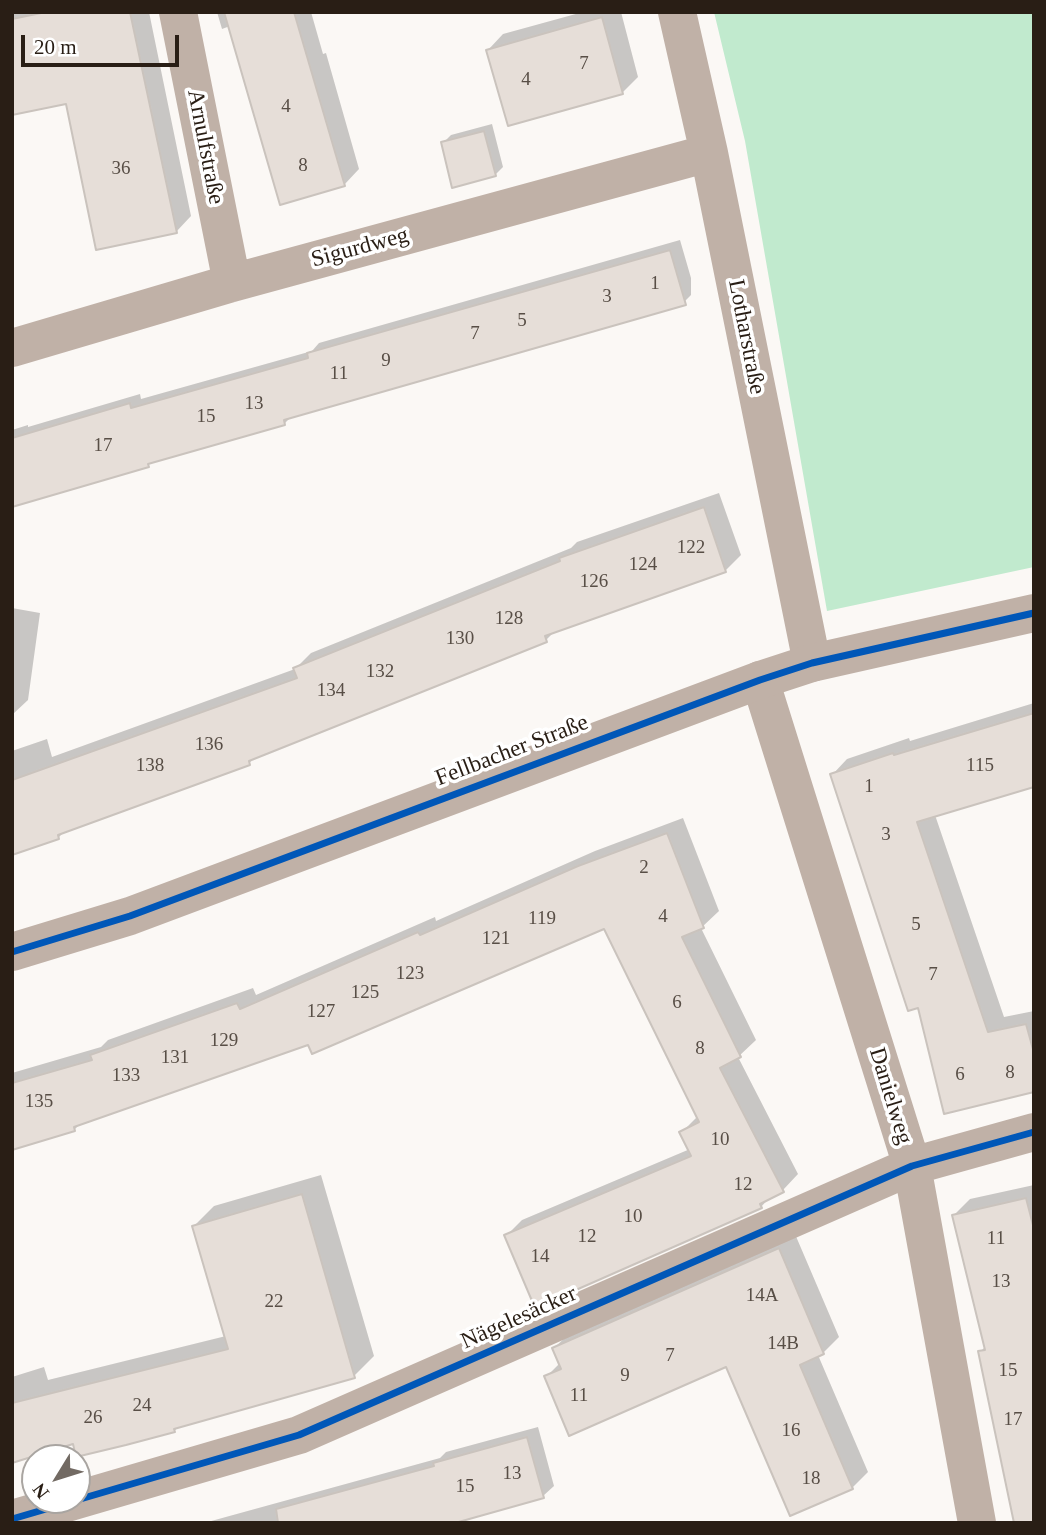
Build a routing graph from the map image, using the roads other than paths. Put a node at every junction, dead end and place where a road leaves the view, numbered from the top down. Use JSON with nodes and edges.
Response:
{"nodes":[{"id":1,"x":178,"y":12,"type":"edge"},
{"id":2,"x":677,"y":12,"type":"edge"},
{"id":3,"x":709,"y":153,"type":"junction"},
{"id":4,"x":232,"y":282,"type":"junction"},
{"id":5,"x":12,"y":348,"type":"edge"},
{"id":6,"x":1034,"y":613,"type":"edge"},
{"id":7,"x":812,"y":663,"type":"junction"},
{"id":8,"x":760,"y":680,"type":"junction"},
{"id":9,"x":12,"y":952,"type":"edge"},
{"id":10,"x":1034,"y":1132,"type":"edge"},
{"id":11,"x":912,"y":1166,"type":"junction"},
{"id":12,"x":12,"y":1520,"type":"edge"},
{"id":13,"x":976,"y":1523,"type":"edge"}],
"edges":[{"from":1,"to":4,"type":"street","name":"Arnulfstraße"},
{"from":2,"to":3,"type":"street","name":"Lotharstraße"},
{"from":3,"to":4,"type":"street","name":"Sigurdweg"},
{"from":3,"to":7,"type":"street","name":"Lotharstraße"},
{"from":4,"to":5,"type":"street","name":"Sigurdweg"},
{"from":6,"to":7,"type":"street","name":"Fellbacher Straße"},
{"from":7,"to":8,"type":"street","name":"Fellbacher Straße"},
{"from":8,"to":9,"type":"street","name":"Fellbacher Straße"},
{"from":8,"to":11,"type":"street","name":"Danielweg"},
{"from":10,"to":11,"type":"street","name":"Nägelesäcker"},
{"from":11,"to":12,"type":"street","name":"Nägelesäcker"},
{"from":11,"to":13,"type":"street","name":"Danielweg"}]}
